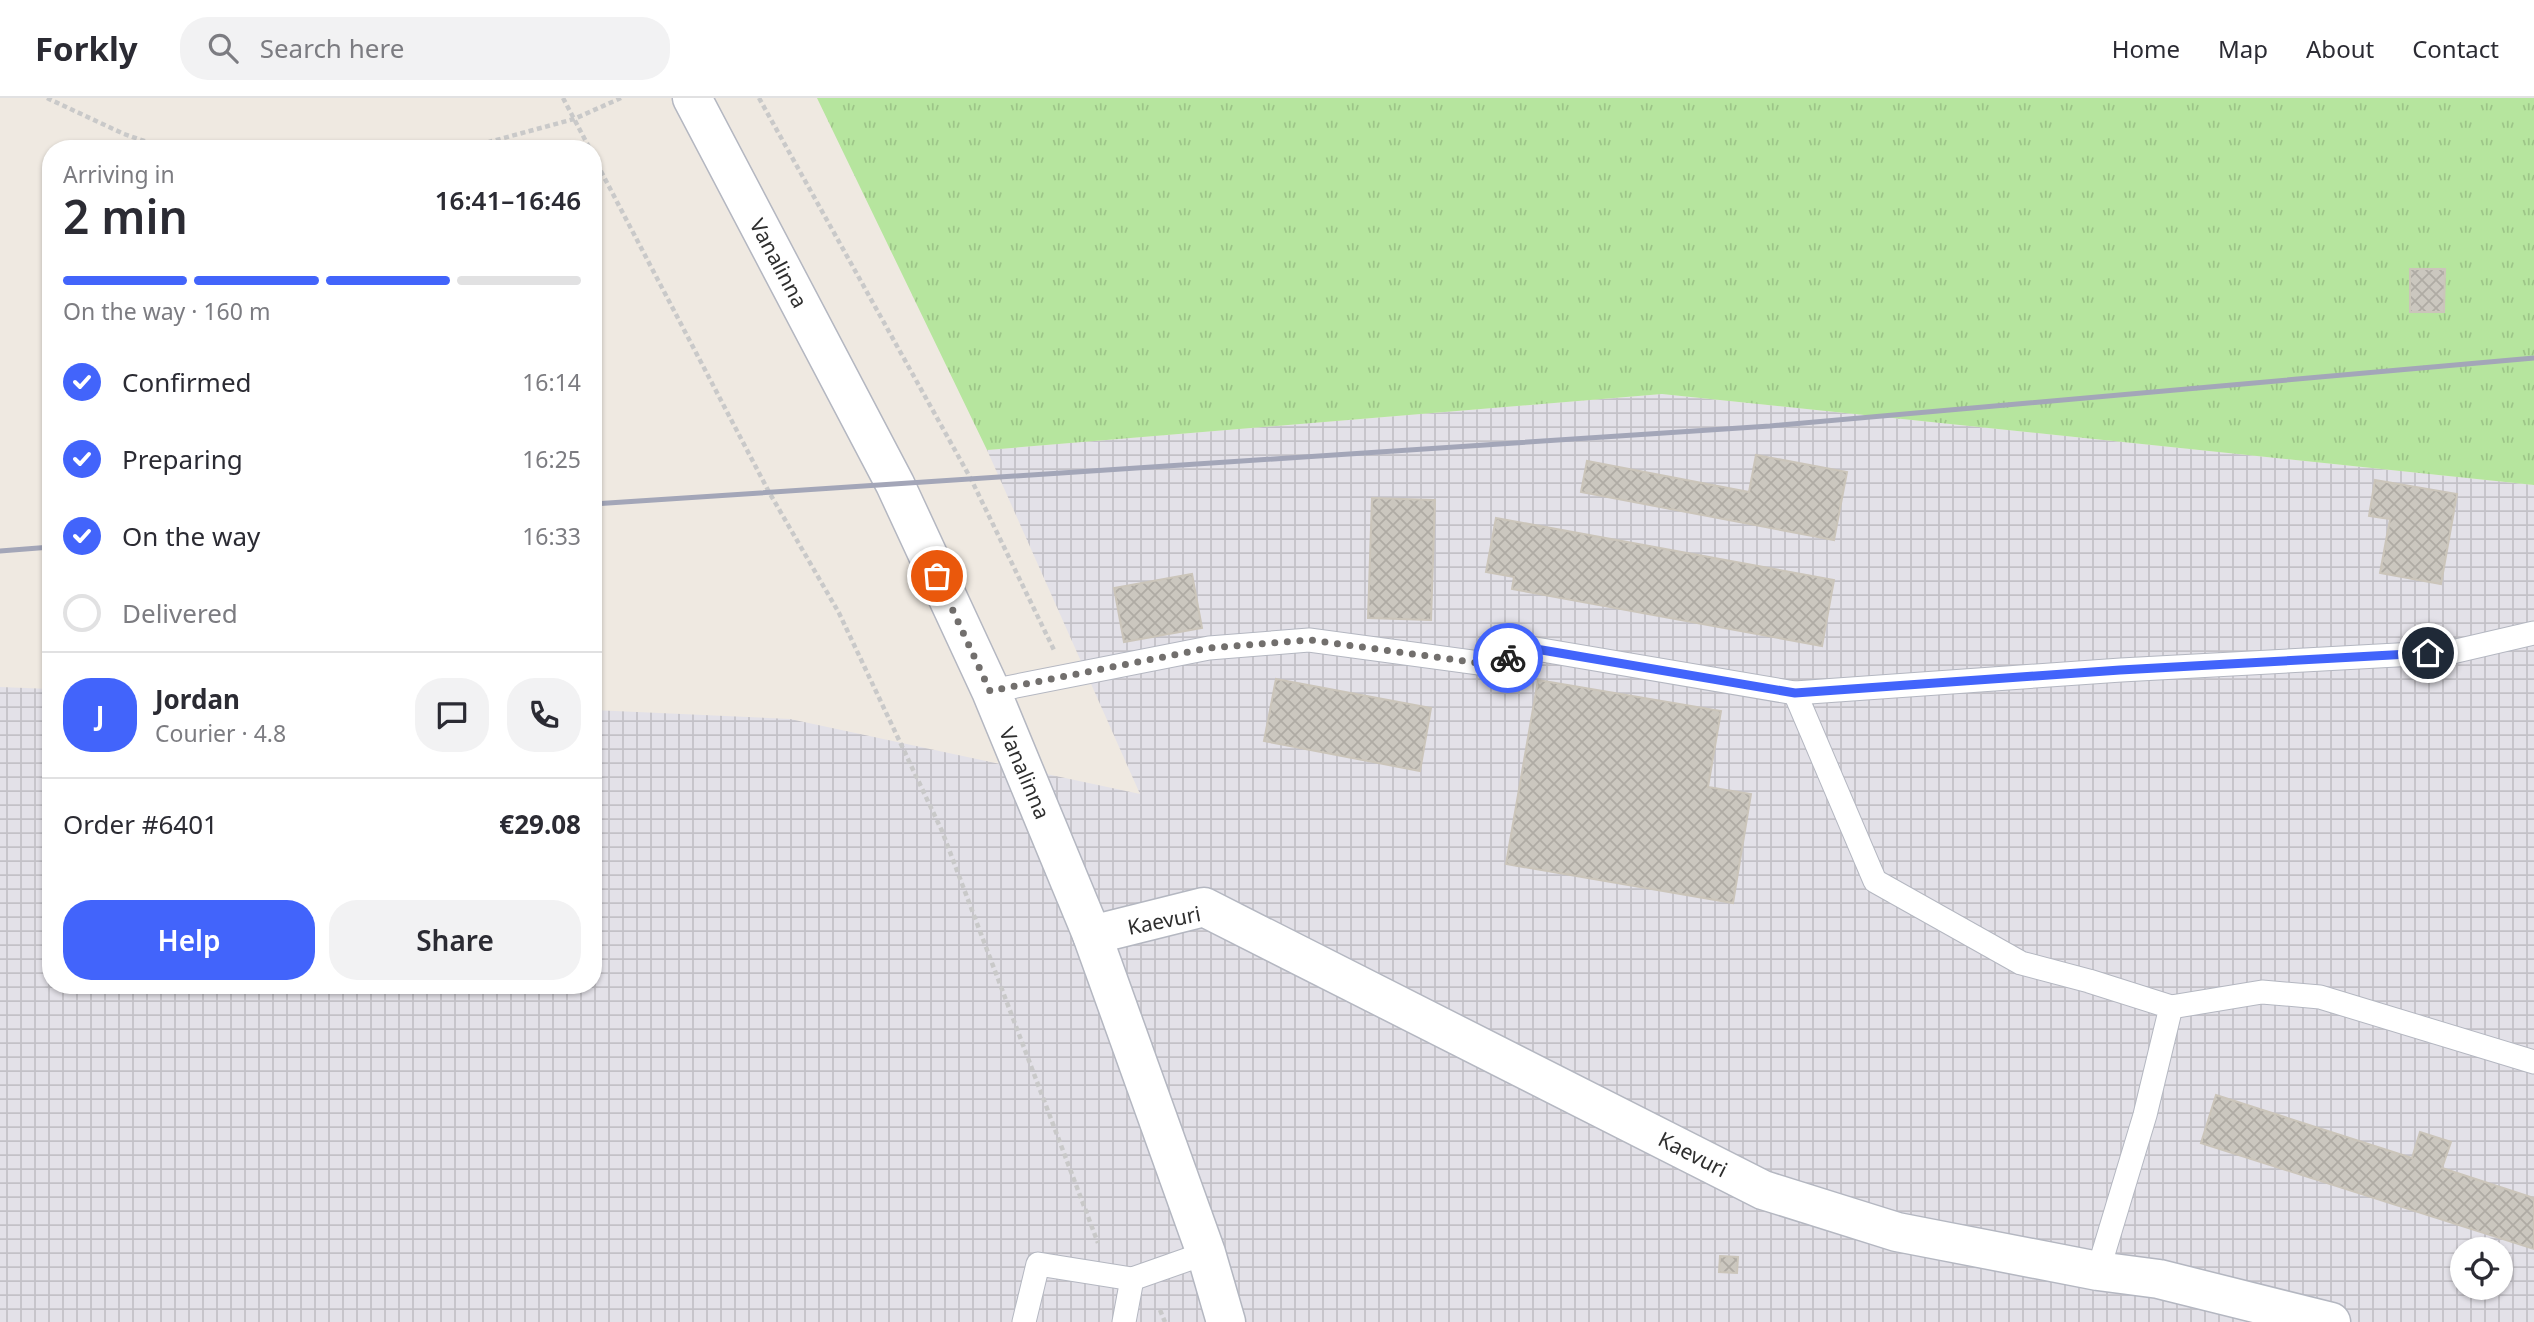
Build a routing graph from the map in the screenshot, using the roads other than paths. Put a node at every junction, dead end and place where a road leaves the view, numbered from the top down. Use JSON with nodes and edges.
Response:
{"nodes":[{"id":1,"x":692,"y":98,"type":"edge"},
{"id":2,"x":2534,"y":633,"type":"edge"},
{"id":3,"x":990,"y":691,"type":"junction"},
{"id":4,"x":1795,"y":693,"type":"junction"},
{"id":5,"x":1092,"y":936,"type":"junction"},
{"id":6,"x":2171,"y":1007,"type":"junction"},
{"id":7,"x":2534,"y":1062,"type":"edge"},
{"id":8,"x":1206,"y":1253,"type":"junction"},
{"id":9,"x":2098,"y":1271,"type":"junction"},
{"id":10,"x":1142,"y":1275,"type":"junction"},
{"id":11,"x":1024,"y":1322,"type":"edge"},
{"id":12,"x":1124,"y":1322,"type":"edge"},
{"id":13,"x":1226,"y":1322,"type":"edge"},
{"id":14,"x":2331,"y":1322,"type":"edge"}],
"edges":[{"from":1,"to":3,"type":"street","name":"Vanalinna"},
{"from":2,"to":4,"type":"lane"},
{"from":3,"to":4,"type":"lane"},
{"from":3,"to":5,"type":"street","name":"Vanalinna"},
{"from":4,"to":6,"type":"lane"},
{"from":5,"to":8,"type":"street","name":"Vanalinna"},
{"from":5,"to":9,"type":"street","name":"Kaevuri"},
{"from":6,"to":7,"type":"lane"},
{"from":6,"to":9,"type":"lane"},
{"from":8,"to":10,"type":"lane"},
{"from":8,"to":13,"type":"street","name":"Vanalinna"},
{"from":9,"to":14,"type":"street","name":"Kaevuri"},
{"from":10,"to":11,"type":"lane"},
{"from":10,"to":12,"type":"lane"}]}
